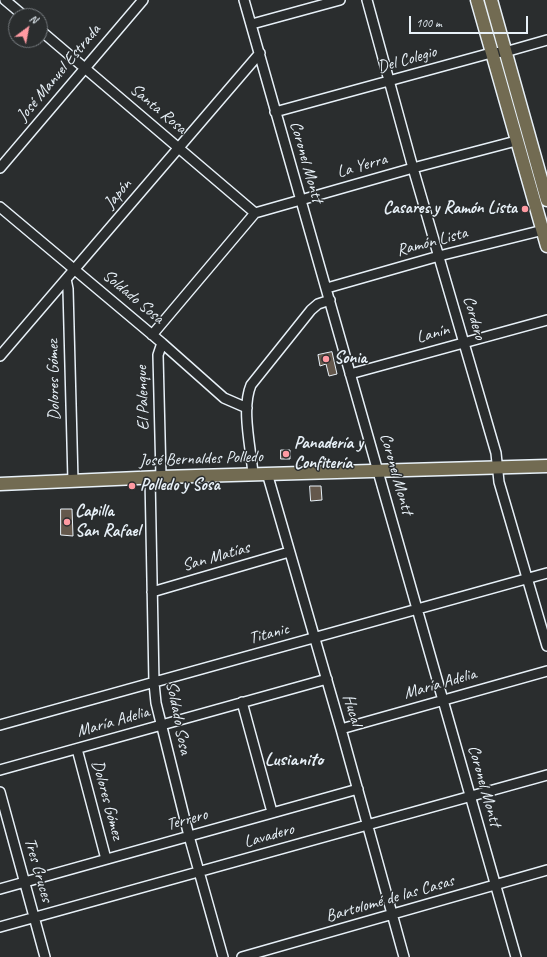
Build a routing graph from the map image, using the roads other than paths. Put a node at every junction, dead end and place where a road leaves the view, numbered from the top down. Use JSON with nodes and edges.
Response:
{"nodes":[{"id":1,"x":5,"y":0,"type":"edge"},
{"id":2,"x":143,"y":0,"type":"edge"},
{"id":3,"x":244,"y":0,"type":"edge"},
{"id":4,"x":340,"y":0,"type":"edge"},
{"id":5,"x":367,"y":0,"type":"edge"},
{"id":6,"x":477,"y":0,"type":"edge"},
{"id":7,"x":491,"y":0,"type":"edge"},
{"id":8,"x":14,"y":8,"type":"edge"},
{"id":9,"x":252,"y":24,"type":"junction"},
{"id":10,"x":48,"y":37,"type":"edge"},
{"id":11,"x":547,"y":40,"type":"edge"},
{"id":12,"x":505,"y":52,"type":"junction"},
{"id":13,"x":260,"y":53,"type":"junction"},
{"id":14,"x":491,"y":53,"type":"junction"},
{"id":15,"x":84,"y":67,"type":"junction"},
{"id":16,"x":390,"y":82,"type":"junction"},
{"id":17,"x":275,"y":112,"type":"junction"},
{"id":18,"x":516,"y":141,"type":"junction"},
{"id":19,"x":178,"y":147,"type":"junction"},
{"id":20,"x":0,"y":168,"type":"edge"},
{"id":21,"x":413,"y":168,"type":"junction"},
{"id":22,"x":301,"y":200,"type":"junction"},
{"id":23,"x":547,"y":200,"type":"edge"},
{"id":24,"x":0,"y":207,"type":"edge"},
{"id":25,"x":255,"y":213,"type":"junction"},
{"id":26,"x":545,"y":229,"type":"edge"},
{"id":27,"x":547,"y":246,"type":"edge"},
{"id":28,"x":439,"y":256,"type":"junction"},
{"id":29,"x":75,"y":269,"type":"junction"},
{"id":30,"x":66,"y":279,"type":"junction"},
{"id":31,"x":327,"y":288,"type":"junction"},
{"id":32,"x":330,"y":300,"type":"junction"},
{"id":33,"x":547,"y":320,"type":"edge"},
{"id":34,"x":152,"y":335,"type":"junction"},
{"id":35,"x":464,"y":342,"type":"junction"},
{"id":36,"x":162,"y":343,"type":"junction"},
{"id":37,"x":0,"y":356,"type":"edge"},
{"id":38,"x":350,"y":374,"type":"junction"},
{"id":39,"x":247,"y":408,"type":"junction"},
{"id":40,"x":547,"y":466,"type":"edge"},
{"id":41,"x":497,"y":467,"type":"junction"},
{"id":42,"x":378,"y":471,"type":"junction"},
{"id":43,"x":267,"y":473,"type":"junction"},
{"id":44,"x":253,"y":474,"type":"junction"},
{"id":45,"x":155,"y":477,"type":"junction"},
{"id":46,"x":73,"y":481,"type":"junction"},
{"id":47,"x":0,"y":484,"type":"edge"},
{"id":48,"x":289,"y":552,"type":"junction"},
{"id":49,"x":547,"y":573,"type":"edge"},
{"id":50,"x":528,"y":579,"type":"junction"},
{"id":51,"x":152,"y":592,"type":"junction"},
{"id":52,"x":417,"y":610,"type":"junction"},
{"id":53,"x":315,"y":638,"type":"junction"},
{"id":54,"x":547,"y":646,"type":"edge"},
{"id":55,"x":547,"y":671,"type":"edge"},
{"id":56,"x":327,"y":679,"type":"junction"},
{"id":57,"x":154,"y":683,"type":"junction"},
{"id":58,"x":443,"y":700,"type":"junction"},
{"id":59,"x":242,"y":702,"type":"junction"},
{"id":60,"x":0,"y":725,"type":"edge"},
{"id":61,"x":160,"y":725,"type":"junction"},
{"id":62,"x":341,"y":729,"type":"junction"},
{"id":63,"x":77,"y":748,"type":"junction"},
{"id":64,"x":0,"y":770,"type":"edge"},
{"id":65,"x":547,"y":775,"type":"edge"},
{"id":66,"x":358,"y":789,"type":"junction"},
{"id":67,"x":0,"y":792,"type":"edge"},
{"id":68,"x":470,"y":796,"type":"junction"},
{"id":69,"x":272,"y":812,"type":"junction"},
{"id":70,"x":368,"y":824,"type":"junction"},
{"id":71,"x":189,"y":836,"type":"junction"},
{"id":72,"x":106,"y":859,"type":"junction"},
{"id":73,"x":547,"y":870,"type":"edge"},
{"id":74,"x":199,"y":873,"type":"junction"},
{"id":75,"x":24,"y":882,"type":"junction"},
{"id":76,"x":496,"y":886,"type":"junction"},
{"id":77,"x":0,"y":889,"type":"edge"},
{"id":78,"x":392,"y":915,"type":"junction"},
{"id":79,"x":35,"y":918,"type":"junction"},
{"id":80,"x":0,"y":927,"type":"edge"},
{"id":81,"x":46,"y":957,"type":"edge"},
{"id":82,"x":223,"y":957,"type":"edge"},
{"id":83,"x":242,"y":957,"type":"edge"},
{"id":84,"x":404,"y":957,"type":"edge"},
{"id":85,"x":516,"y":957,"type":"edge"}],
"edges":[{"from":1,"to":8,"type":"street"},
{"from":2,"to":15,"type":"street","name":"José Manuel Estrada"},
{"from":3,"to":9,"type":"street","name":"Coronel Montt"},
{"from":4,"to":9,"type":"street"},
{"from":5,"to":16,"type":"street","name":"Cordero"},
{"from":6,"to":14,"type":"main road"},
{"from":7,"to":12,"type":"main road"},
{"from":9,"to":13,"type":"street","name":"Coronel Montt"},
{"from":10,"to":15,"type":"street","name":"Santa Rosa"},
{"from":11,"to":12,"type":"street","name":"Del Colegio"},
{"from":12,"to":14,"type":"street","name":"Del Colegio"},
{"from":12,"to":23,"type":"main road"},
{"from":13,"to":17,"type":"street","name":"Coronel Montt"},
{"from":13,"to":19,"type":"street","name":"Japón"},
{"from":14,"to":16,"type":"street","name":"Del Colegio"},
{"from":14,"to":18,"type":"main road"},
{"from":15,"to":19,"type":"street","name":"Santa Rosa"},
{"from":15,"to":20,"type":"street","name":"José Manuel Estrada"},
{"from":16,"to":17,"type":"street","name":"Del Colegio"},
{"from":16,"to":21,"type":"street","name":"Cordero"},
{"from":17,"to":22,"type":"street","name":"Coronel Montt"},
{"from":18,"to":21,"type":"street","name":"La Yerra"},
{"from":18,"to":26,"type":"main road"},
{"from":19,"to":25,"type":"street","name":"Santa Rosa"},
{"from":19,"to":29,"type":"street","name":"Japón"},
{"from":21,"to":22,"type":"street","name":"La Yerra"},
{"from":21,"to":28,"type":"street","name":"Cordero"},
{"from":22,"to":25,"type":"street","name":"La Yerra"},
{"from":22,"to":31,"type":"street","name":"Coronel Montt"},
{"from":24,"to":29,"type":"street","name":"Soldado Sosa"},
{"from":25,"to":34,"type":"street"},
{"from":26,"to":27,"type":"main road"},
{"from":26,"to":28,"type":"street","name":"Ramón Lista"},
{"from":28,"to":31,"type":"street","name":"Ramón Lista"},
{"from":28,"to":35,"type":"street","name":"Cordero"},
{"from":29,"to":30,"type":"street","name":"Japón"},
{"from":29,"to":34,"type":"street","name":"Soldado Sosa"},
{"from":30,"to":37,"type":"street","name":"Japón"},
{"from":30,"to":46,"type":"street","name":"Dolores Gómez"},
{"from":31,"to":32,"type":"street","name":"Coronel Montt"},
{"from":32,"to":38,"type":"street","name":"Coronel Montt"},
{"from":32,"to":39,"type":"street"},
{"from":33,"to":35,"type":"street","name":"Lanín"},
{"from":34,"to":36,"type":"street","name":"Soldado Sosa"},
{"from":35,"to":38,"type":"street","name":"Lanín"},
{"from":35,"to":41,"type":"street","name":"Cordero"},
{"from":36,"to":39,"type":"street","name":"Soldado Sosa"},
{"from":36,"to":45,"type":"street","name":"El Palenque"},
{"from":38,"to":42,"type":"street","name":"Coronel Montt"},
{"from":39,"to":44,"type":"street"},
{"from":40,"to":41,"type":"main road","name":"José Bernaldes Polledo"},
{"from":41,"to":42,"type":"main road","name":"José Bernaldes Polledo"},
{"from":41,"to":50,"type":"street","name":"Cordero"},
{"from":42,"to":43,"type":"main road","name":"José Bernaldes Polledo"},
{"from":42,"to":52,"type":"street","name":"Coronel Montt"},
{"from":43,"to":44,"type":"main road","name":"José Bernaldes Polledo"},
{"from":43,"to":48,"type":"street","name":"Hucal"},
{"from":44,"to":45,"type":"main road","name":"José Bernaldes Polledo"},
{"from":45,"to":46,"type":"main road","name":"José Bernaldes Polledo"},
{"from":45,"to":51,"type":"street","name":"Soldado Sosa"},
{"from":46,"to":47,"type":"main road","name":"José Bernaldes Polledo"},
{"from":48,"to":51,"type":"street","name":"San Matías"},
{"from":48,"to":53,"type":"street","name":"Hucal"},
{"from":49,"to":50,"type":"street","name":"Titanic"},
{"from":50,"to":52,"type":"street","name":"Titanic"},
{"from":50,"to":54,"type":"street","name":"Cordero"},
{"from":51,"to":57,"type":"street","name":"Soldado Sosa"},
{"from":52,"to":53,"type":"street","name":"Titanic"},
{"from":52,"to":58,"type":"street","name":"Coronel Montt"},
{"from":53,"to":56,"type":"street","name":"Hucal"},
{"from":53,"to":57,"type":"street","name":"Titanic"},
{"from":55,"to":58,"type":"street","name":"María Adelia"},
{"from":56,"to":59,"type":"street","name":"María Adelia"},
{"from":56,"to":62,"type":"street","name":"Hucal"},
{"from":57,"to":60,"type":"street","name":"Titanic"},
{"from":57,"to":61,"type":"street","name":"Soldado Sosa"},
{"from":58,"to":62,"type":"street","name":"María Adelia"},
{"from":58,"to":68,"type":"street","name":"Coronel Montt"},
{"from":59,"to":61,"type":"street","name":"María Adelia"},
{"from":59,"to":69,"type":"street"},
{"from":61,"to":63,"type":"street","name":"María Adelia"},
{"from":61,"to":71,"type":"street","name":"Soldado Sosa"},
{"from":62,"to":66,"type":"street","name":"Hucal"},
{"from":63,"to":64,"type":"street","name":"María Adelia"},
{"from":63,"to":72,"type":"street","name":"Dolores Gómez"},
{"from":65,"to":68,"type":"street","name":"Lavadero"},
{"from":66,"to":69,"type":"street","name":"Terrero"},
{"from":66,"to":70,"type":"street","name":"Hucal"},
{"from":67,"to":75,"type":"street","name":"Tres Cruces"},
{"from":68,"to":70,"type":"street","name":"Lavadero"},
{"from":68,"to":76,"type":"street","name":"Coronel Montt"},
{"from":69,"to":71,"type":"street","name":"Terrero"},
{"from":70,"to":74,"type":"street","name":"Lavadero"},
{"from":70,"to":78,"type":"street","name":"Hucal"},
{"from":71,"to":72,"type":"street","name":"Terrero"},
{"from":71,"to":74,"type":"street","name":"Soldado Sosa"},
{"from":72,"to":75,"type":"street","name":"Terrero"},
{"from":73,"to":76,"type":"street","name":"Bartolomé de las Casas"},
{"from":74,"to":79,"type":"street","name":"Lavadero"},
{"from":74,"to":82,"type":"street","name":"Soldado Sosa"},
{"from":75,"to":77,"type":"street","name":"Terrero"},
{"from":75,"to":79,"type":"street","name":"Tres Cruces"},
{"from":76,"to":78,"type":"street","name":"Bartolomé de las Casas"},
{"from":76,"to":85,"type":"street","name":"Coronel Montt"},
{"from":78,"to":83,"type":"street","name":"Bartolomé de las Casas"},
{"from":78,"to":84,"type":"street","name":"Hucal"},
{"from":79,"to":80,"type":"street","name":"Lavadero"},
{"from":79,"to":81,"type":"street","name":"Tres Cruces"}]}
